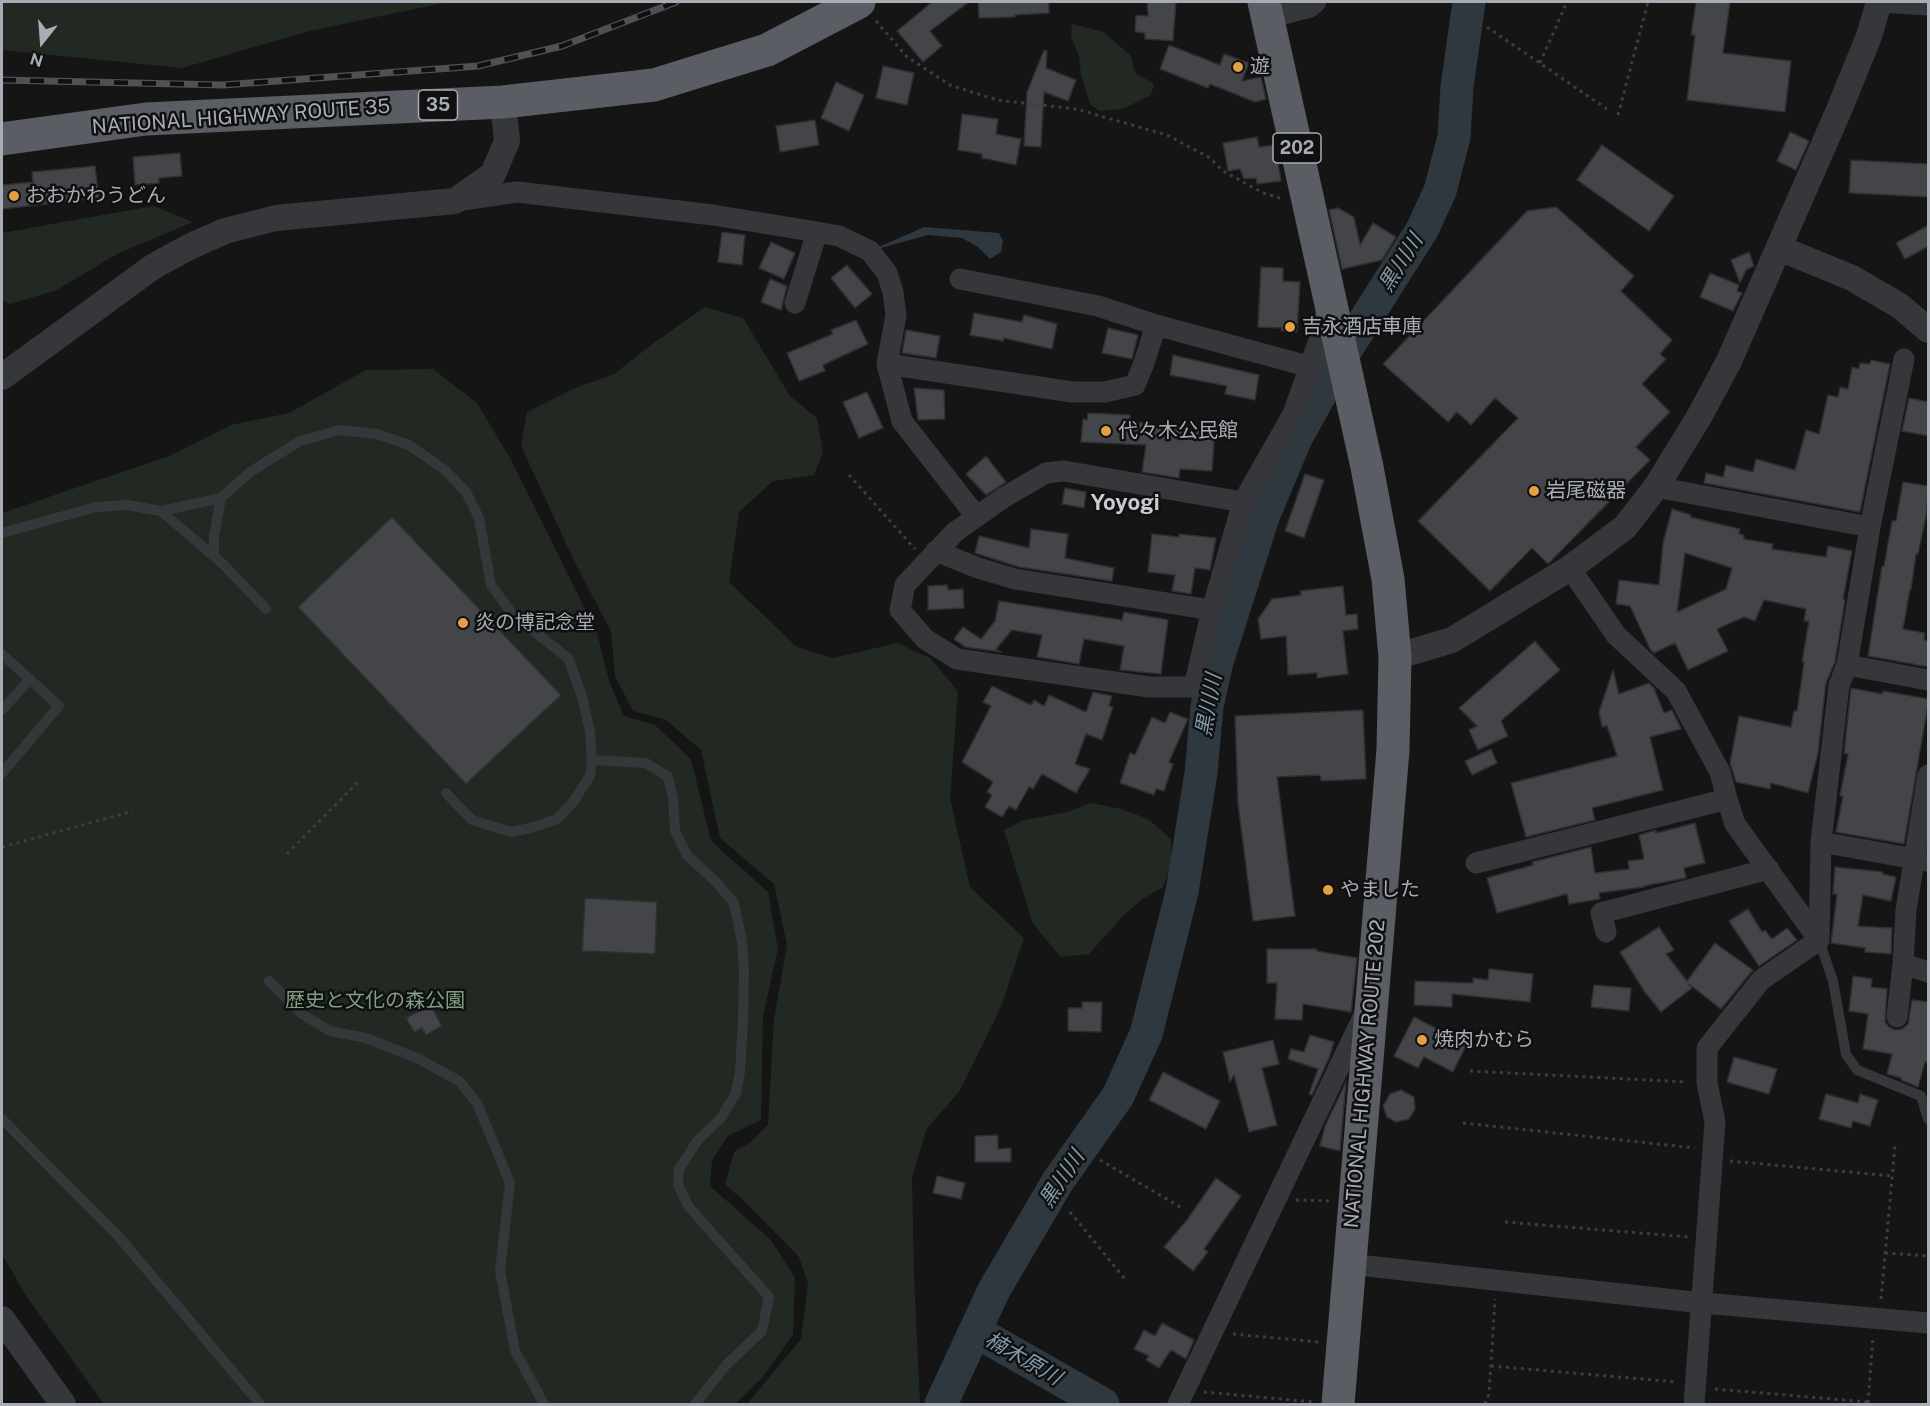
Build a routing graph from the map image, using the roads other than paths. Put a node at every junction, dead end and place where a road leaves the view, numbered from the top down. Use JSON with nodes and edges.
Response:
{"nodes":[{"id":1,"x":1316,"y":2,"type":"edge"},
{"id":2,"x":1879,"y":2,"type":"edge"},
{"id":3,"x":1929,"y":5,"type":"edge"},
{"id":4,"x":865,"y":8,"type":"edge"},
{"id":5,"x":1266,"y":10,"type":"edge"},
{"id":6,"x":503,"y":102,"type":"junction"},
{"id":7,"x":2,"y":139,"type":"edge"},
{"id":8,"x":456,"y":201,"type":"junction"},
{"id":9,"x":817,"y":232,"type":"junction"},
{"id":10,"x":1779,"y":248,"type":"junction"},
{"id":11,"x":960,"y":279,"type":"dead end"},
{"id":12,"x":1329,"y":294,"type":"junction"},
{"id":13,"x":795,"y":303,"type":"dead end"},
{"id":14,"x":1156,"y":325,"type":"junction"},
{"id":15,"x":1929,"y":330,"type":"edge"},
{"id":16,"x":1904,"y":359,"type":"dead end"},
{"id":17,"x":887,"y":364,"type":"junction"},
{"id":18,"x":1311,"y":367,"type":"junction"},
{"id":19,"x":2,"y":377,"type":"edge"},
{"id":20,"x":1656,"y":486,"type":"junction"},
{"id":21,"x":221,"y":498,"type":"junction"},
{"id":22,"x":1243,"y":502,"type":"junction"},
{"id":23,"x":161,"y":511,"type":"junction"},
{"id":24,"x":976,"y":516,"type":"junction"},
{"id":25,"x":1870,"y":527,"type":"junction"},
{"id":26,"x":2,"y":533,"type":"edge"},
{"id":27,"x":927,"y":552,"type":"junction"},
{"id":28,"x":214,"y":556,"type":"junction"},
{"id":29,"x":1570,"y":568,"type":"junction"},
{"id":30,"x":266,"y":609,"type":"dead end"},
{"id":31,"x":1212,"y":610,"type":"junction"},
{"id":32,"x":2,"y":654,"type":"edge"},
{"id":33,"x":1395,"y":657,"type":"junction"},
{"id":34,"x":1847,"y":665,"type":"junction"},
{"id":35,"x":30,"y":680,"type":"junction"},
{"id":36,"x":1929,"y":680,"type":"edge"},
{"id":37,"x":2,"y":710,"type":"edge"},
{"id":38,"x":592,"y":760,"type":"junction"},
{"id":39,"x":2,"y":773,"type":"edge"},
{"id":40,"x":1929,"y":775,"type":"edge"},
{"id":41,"x":446,"y":794,"type":"dead end"},
{"id":42,"x":1726,"y":799,"type":"junction"},
{"id":43,"x":1821,"y":842,"type":"junction"},
{"id":44,"x":1922,"y":860,"type":"edge"},
{"id":45,"x":1476,"y":863,"type":"dead end"},
{"id":46,"x":1769,"y":869,"type":"junction"},
{"id":47,"x":1606,"y":932,"type":"dead end"},
{"id":48,"x":1819,"y":939,"type":"junction"},
{"id":49,"x":1903,"y":964,"type":"junction"},
{"id":50,"x":1929,"y":972,"type":"edge"},
{"id":51,"x":269,"y":981,"type":"dead end"},
{"id":52,"x":1372,"y":999,"type":"junction"},
{"id":53,"x":1898,"y":1017,"type":"dead end"},
{"id":54,"x":2,"y":1119,"type":"edge"},
{"id":55,"x":1929,"y":1119,"type":"edge"},
{"id":56,"x":1349,"y":1264,"type":"junction"},
{"id":57,"x":1703,"y":1303,"type":"junction"},
{"id":58,"x":2,"y":1319,"type":"edge"},
{"id":59,"x":1929,"y":1323,"type":"edge"},
{"id":60,"x":1701,"y":1396,"type":"edge"},
{"id":61,"x":1185,"y":1398,"type":"edge"},
{"id":62,"x":63,"y":1404,"type":"edge"},
{"id":63,"x":260,"y":1404,"type":"edge"},
{"id":64,"x":544,"y":1404,"type":"edge"},
{"id":65,"x":695,"y":1404,"type":"edge"},
{"id":66,"x":1330,"y":1404,"type":"edge"}],
"edges":[{"from":1,"to":5,"type":"street"},
{"from":2,"to":3,"type":"street"},
{"from":2,"to":10,"type":"street"},
{"from":4,"to":6,"type":"highway","name":"NATIONAL HIGHWAY ROUTE 35","number":"35"},
{"from":5,"to":12,"type":"highway","name":"NATIONAL HIGHWAY ROUTE 202","number":"202"},
{"from":6,"to":7,"type":"highway","name":"NATIONAL HIGHWAY ROUTE 35","number":"35"},
{"from":6,"to":8,"type":"street"},
{"from":8,"to":9,"type":"street"},
{"from":8,"to":19,"type":"street"},
{"from":9,"to":13,"type":"street"},
{"from":9,"to":17,"type":"street"},
{"from":10,"to":15,"type":"street"},
{"from":10,"to":20,"type":"street"},
{"from":11,"to":14,"type":"street"},
{"from":12,"to":18,"type":"street"},
{"from":12,"to":33,"type":"highway","name":"NATIONAL HIGHWAY ROUTE 202","number":"202"},
{"from":14,"to":17,"type":"street"},
{"from":14,"to":18,"type":"street"},
{"from":16,"to":25,"type":"street"},
{"from":17,"to":24,"type":"street"},
{"from":18,"to":22,"type":"street"},
{"from":20,"to":25,"type":"street"},
{"from":20,"to":29,"type":"street"},
{"from":21,"to":23,"type":"lane"},
{"from":21,"to":28,"type":"lane"},
{"from":21,"to":38,"type":"lane"},
{"from":22,"to":24,"type":"street"},
{"from":22,"to":31,"type":"street"},
{"from":23,"to":26,"type":"lane"},
{"from":23,"to":28,"type":"lane"},
{"from":24,"to":27,"type":"street"},
{"from":25,"to":34,"type":"street"},
{"from":27,"to":31,"type":"street"},
{"from":27,"to":31,"type":"street"},
{"from":28,"to":30,"type":"lane"},
{"from":29,"to":33,"type":"street"},
{"from":29,"to":42,"type":"street"},
{"from":32,"to":35,"type":"lane"},
{"from":33,"to":52,"type":"highway","name":"NATIONAL HIGHWAY ROUTE 202","number":"202"},
{"from":34,"to":36,"type":"street"},
{"from":34,"to":43,"type":"street"},
{"from":35,"to":37,"type":"lane"},
{"from":35,"to":39,"type":"lane"},
{"from":38,"to":41,"type":"lane"},
{"from":38,"to":65,"type":"lane"},
{"from":40,"to":44,"type":"street"},
{"from":42,"to":45,"type":"street"},
{"from":42,"to":46,"type":"street"},
{"from":43,"to":44,"type":"street"},
{"from":43,"to":48,"type":"street"},
{"from":44,"to":49,"type":"street"},
{"from":46,"to":47,"type":"street"},
{"from":46,"to":48,"type":"street"},
{"from":48,"to":55,"type":"lane"},
{"from":48,"to":57,"type":"street"},
{"from":49,"to":50,"type":"street"},
{"from":49,"to":53,"type":"street"},
{"from":51,"to":64,"type":"lane"},
{"from":52,"to":56,"type":"highway","name":"NATIONAL HIGHWAY ROUTE 202","number":"202"},
{"from":52,"to":61,"type":"street"},
{"from":54,"to":63,"type":"lane"},
{"from":56,"to":57,"type":"street"},
{"from":56,"to":66,"type":"highway","name":"NATIONAL HIGHWAY ROUTE 202","number":"202"},
{"from":57,"to":59,"type":"street"},
{"from":57,"to":60,"type":"street"},
{"from":58,"to":62,"type":"street"}]}
